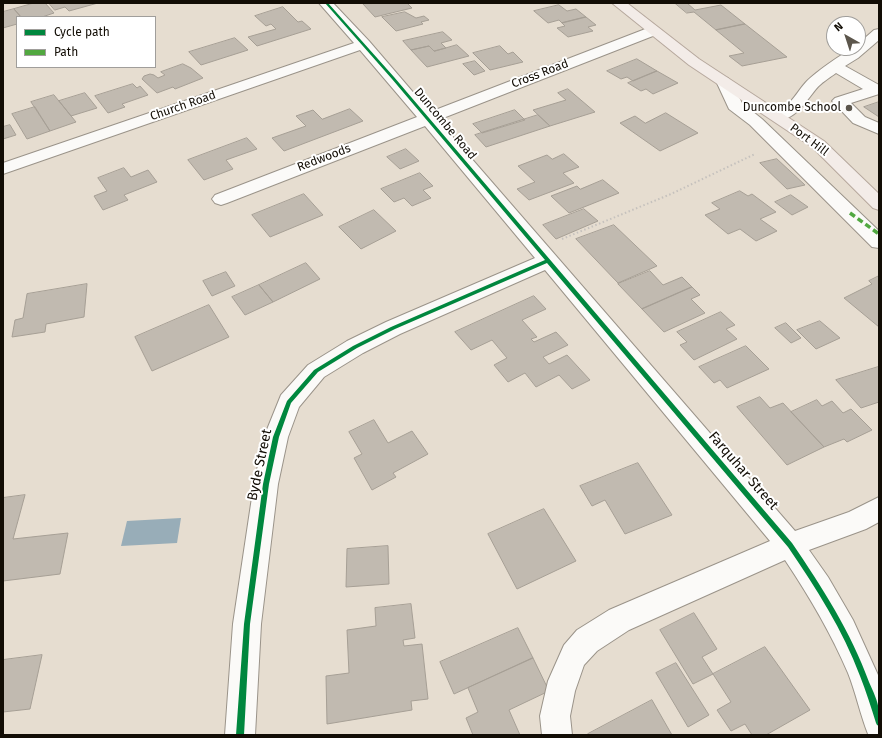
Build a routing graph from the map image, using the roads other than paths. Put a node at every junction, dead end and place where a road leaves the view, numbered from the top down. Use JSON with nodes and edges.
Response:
{"nodes":[{"id":1,"x":326,"y":3,"type":"edge"},
{"id":2,"x":619,"y":3,"type":"edge"},
{"id":3,"x":653,"y":31,"type":"junction"},
{"id":4,"x":878,"y":36,"type":"edge"},
{"id":5,"x":364,"y":44,"type":"junction"},
{"id":6,"x":835,"y":66,"type":"junction"},
{"id":7,"x":723,"y":82,"type":"junction"},
{"id":8,"x":777,"y":116,"type":"junction"},
{"id":9,"x":427,"y":118,"type":"junction"},
{"id":10,"x":879,"y":129,"type":"edge"},
{"id":11,"x":3,"y":169,"type":"edge"},
{"id":12,"x":221,"y":199,"type":"dead end"},
{"id":13,"x":879,"y":204,"type":"edge"},
{"id":14,"x":879,"y":242,"type":"edge"},
{"id":15,"x":543,"y":255,"type":"junction"},
{"id":16,"x":879,"y":509,"type":"edge"},
{"id":17,"x":790,"y":545,"type":"junction"},
{"id":18,"x":878,"y":717,"type":"edge"},
{"id":19,"x":240,"y":735,"type":"edge"},
{"id":20,"x":557,"y":735,"type":"edge"}],
"edges":[{"from":1,"to":5,"type":"street","name":"Duncombe Road"},
{"from":2,"to":3,"type":"main road","name":"Port Hill"},
{"from":3,"to":7,"type":"main road","name":"Port Hill"},
{"from":3,"to":9,"type":"street","name":"Cross Road"},
{"from":4,"to":6,"type":"street"},
{"from":5,"to":9,"type":"street","name":"Duncombe Road"},
{"from":5,"to":11,"type":"street","name":"Church Road"},
{"from":6,"to":8,"type":"street"},
{"from":6,"to":10,"type":"street"},
{"from":7,"to":8,"type":"main road","name":"Port Hill"},
{"from":7,"to":14,"type":"street"},
{"from":8,"to":13,"type":"main road","name":"Port Hill"},
{"from":9,"to":12,"type":"street","name":"Redwoods"},
{"from":9,"to":15,"type":"street","name":"Duncombe Road"},
{"from":15,"to":17,"type":"street","name":"Farquhar Street"},
{"from":15,"to":19,"type":"street","name":"Byde Street"},
{"from":16,"to":17,"type":"street"},
{"from":17,"to":18,"type":"street","name":"Farquhar Street"},
{"from":17,"to":20,"type":"street"}]}
